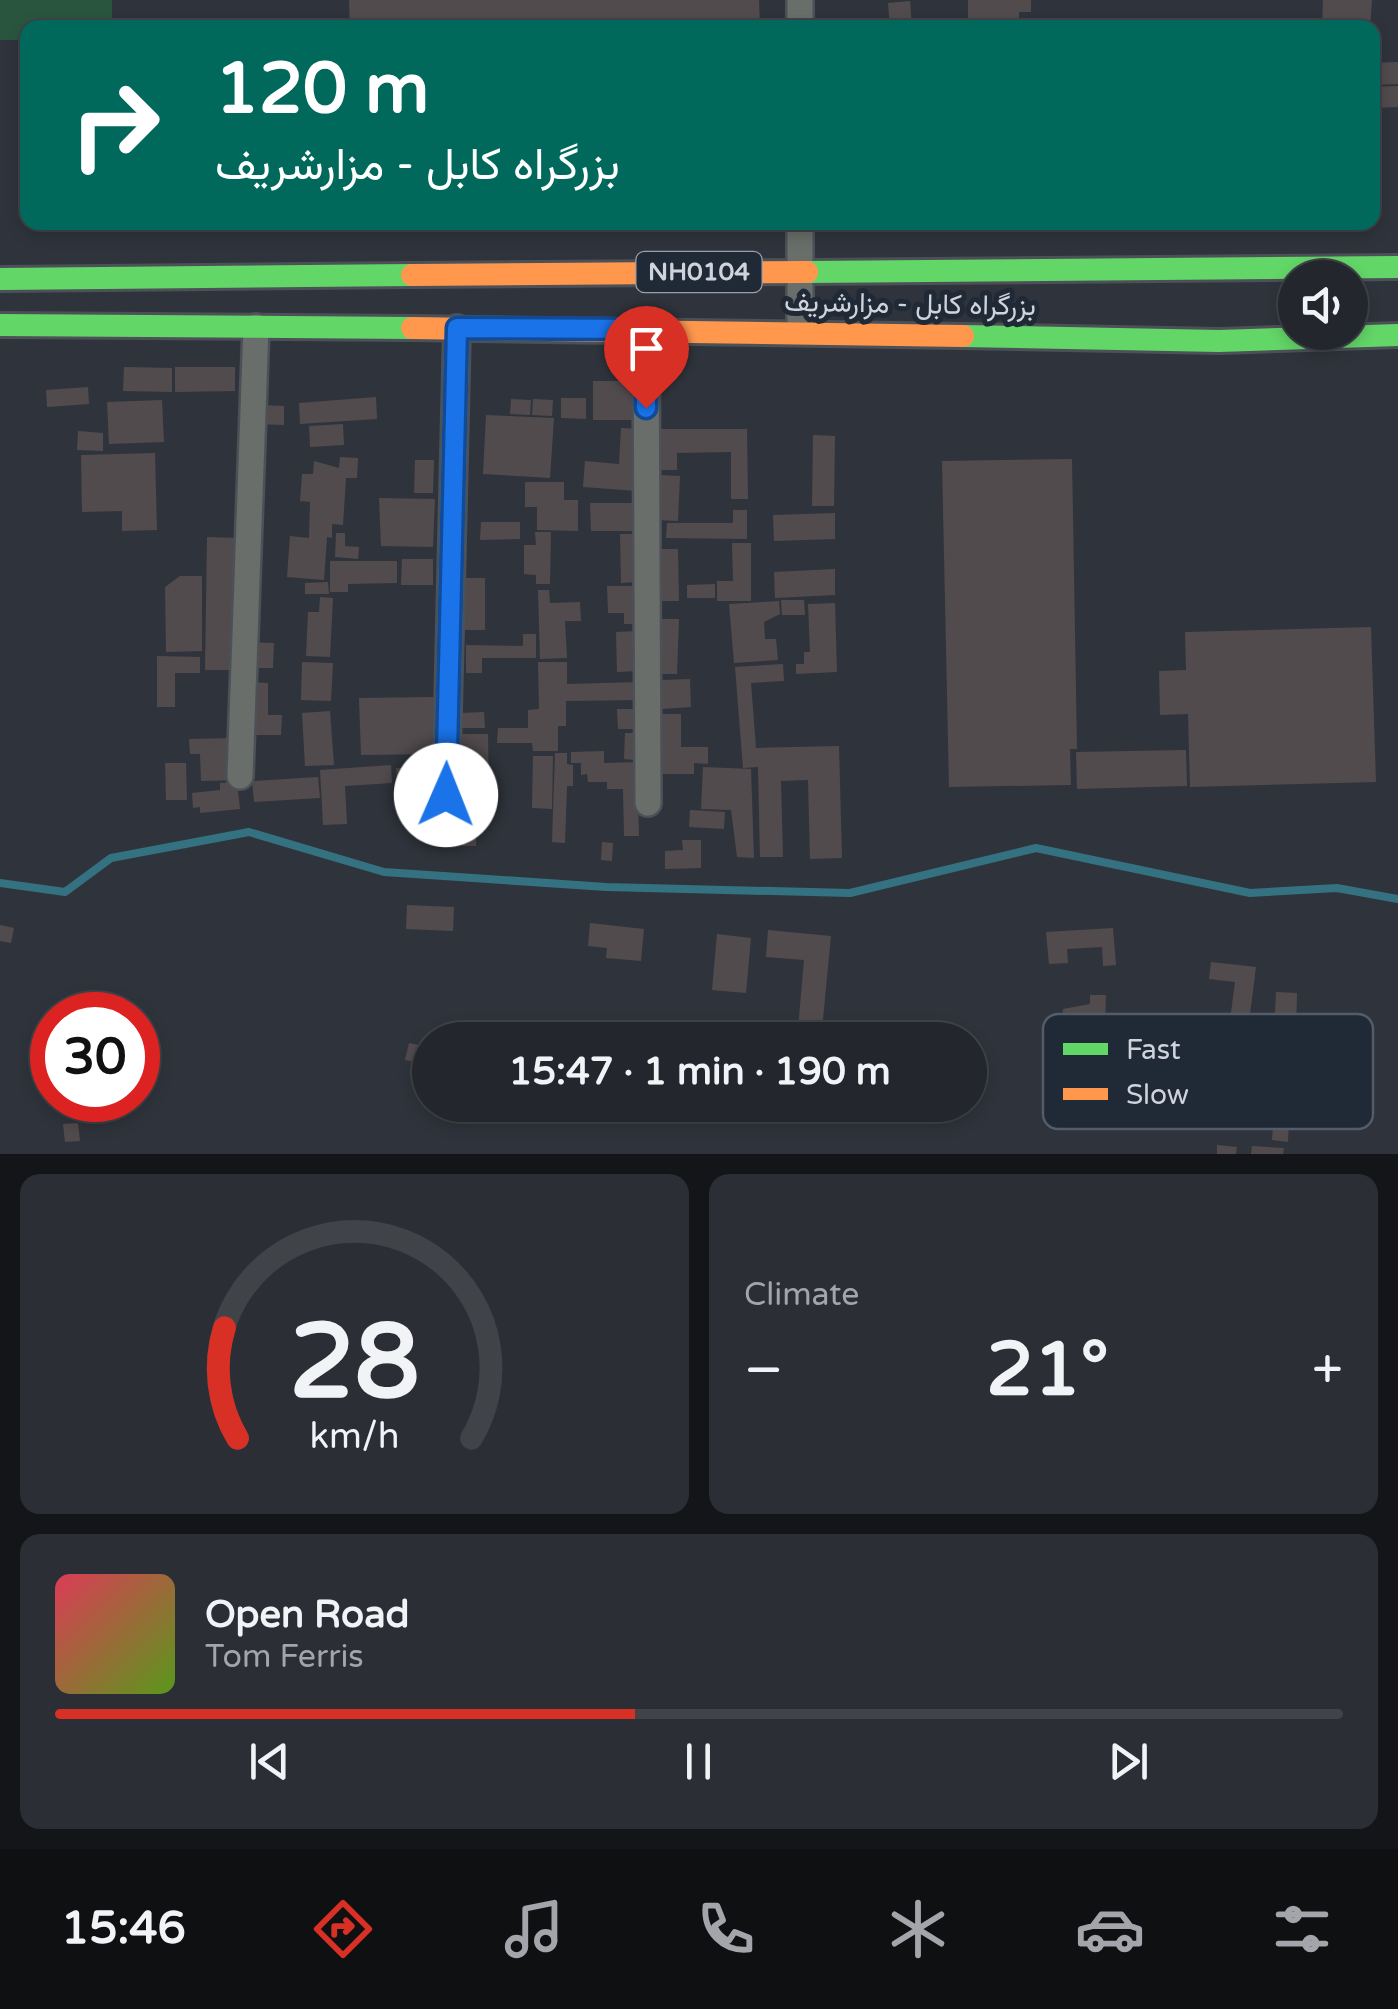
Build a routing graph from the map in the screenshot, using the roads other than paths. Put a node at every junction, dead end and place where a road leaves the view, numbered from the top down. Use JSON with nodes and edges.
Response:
{"nodes":[{"id":1,"x":800,"y":230,"type":"edge"},
{"id":2,"x":1398,"y":267,"type":"edge"},
{"id":3,"x":800,"y":271,"type":"junction"},
{"id":4,"x":0,"y":279,"type":"edge"},
{"id":5,"x":0,"y":326,"type":"edge"},
{"id":6,"x":256,"y":327,"type":"junction"},
{"id":7,"x":457,"y":328,"type":"junction"},
{"id":8,"x":646,"y":329,"type":"junction"},
{"id":9,"x":800,"y":331,"type":"junction"},
{"id":10,"x":1398,"y":335,"type":"edge"},
{"id":11,"x":240,"y":776,"type":"dead end"},
{"id":12,"x":446,"y":795,"type":"dead end"},
{"id":13,"x":648,"y":803,"type":"dead end"}],
"edges":[{"from":1,"to":3,"type":"street"},
{"from":2,"to":3,"type":"highway","name":"بزرگراه کابل - مزارشریف","number":"NH0104"},
{"from":3,"to":4,"type":"highway","name":"بزرگراه کابل - مزارشریف","number":"NH0104"},
{"from":3,"to":9,"type":"street"},
{"from":5,"to":6,"type":"highway","name":"بزرگراه کابل - مزارشریف","number":"NH0104"},
{"from":6,"to":7,"type":"highway","name":"بزرگراه کابل - مزارشریف","number":"NH0104"},
{"from":6,"to":11,"type":"street"},
{"from":7,"to":8,"type":"highway","name":"بزرگراه کابل - مزارشریف","number":"NH0104"},
{"from":7,"to":12,"type":"street"},
{"from":8,"to":9,"type":"highway","name":"بزرگراه کابل - مزارشریف","number":"NH0104"},
{"from":8,"to":13,"type":"street"},
{"from":9,"to":10,"type":"highway","name":"بزرگراه کابل - مزارشریف","number":"NH0104"}]}
